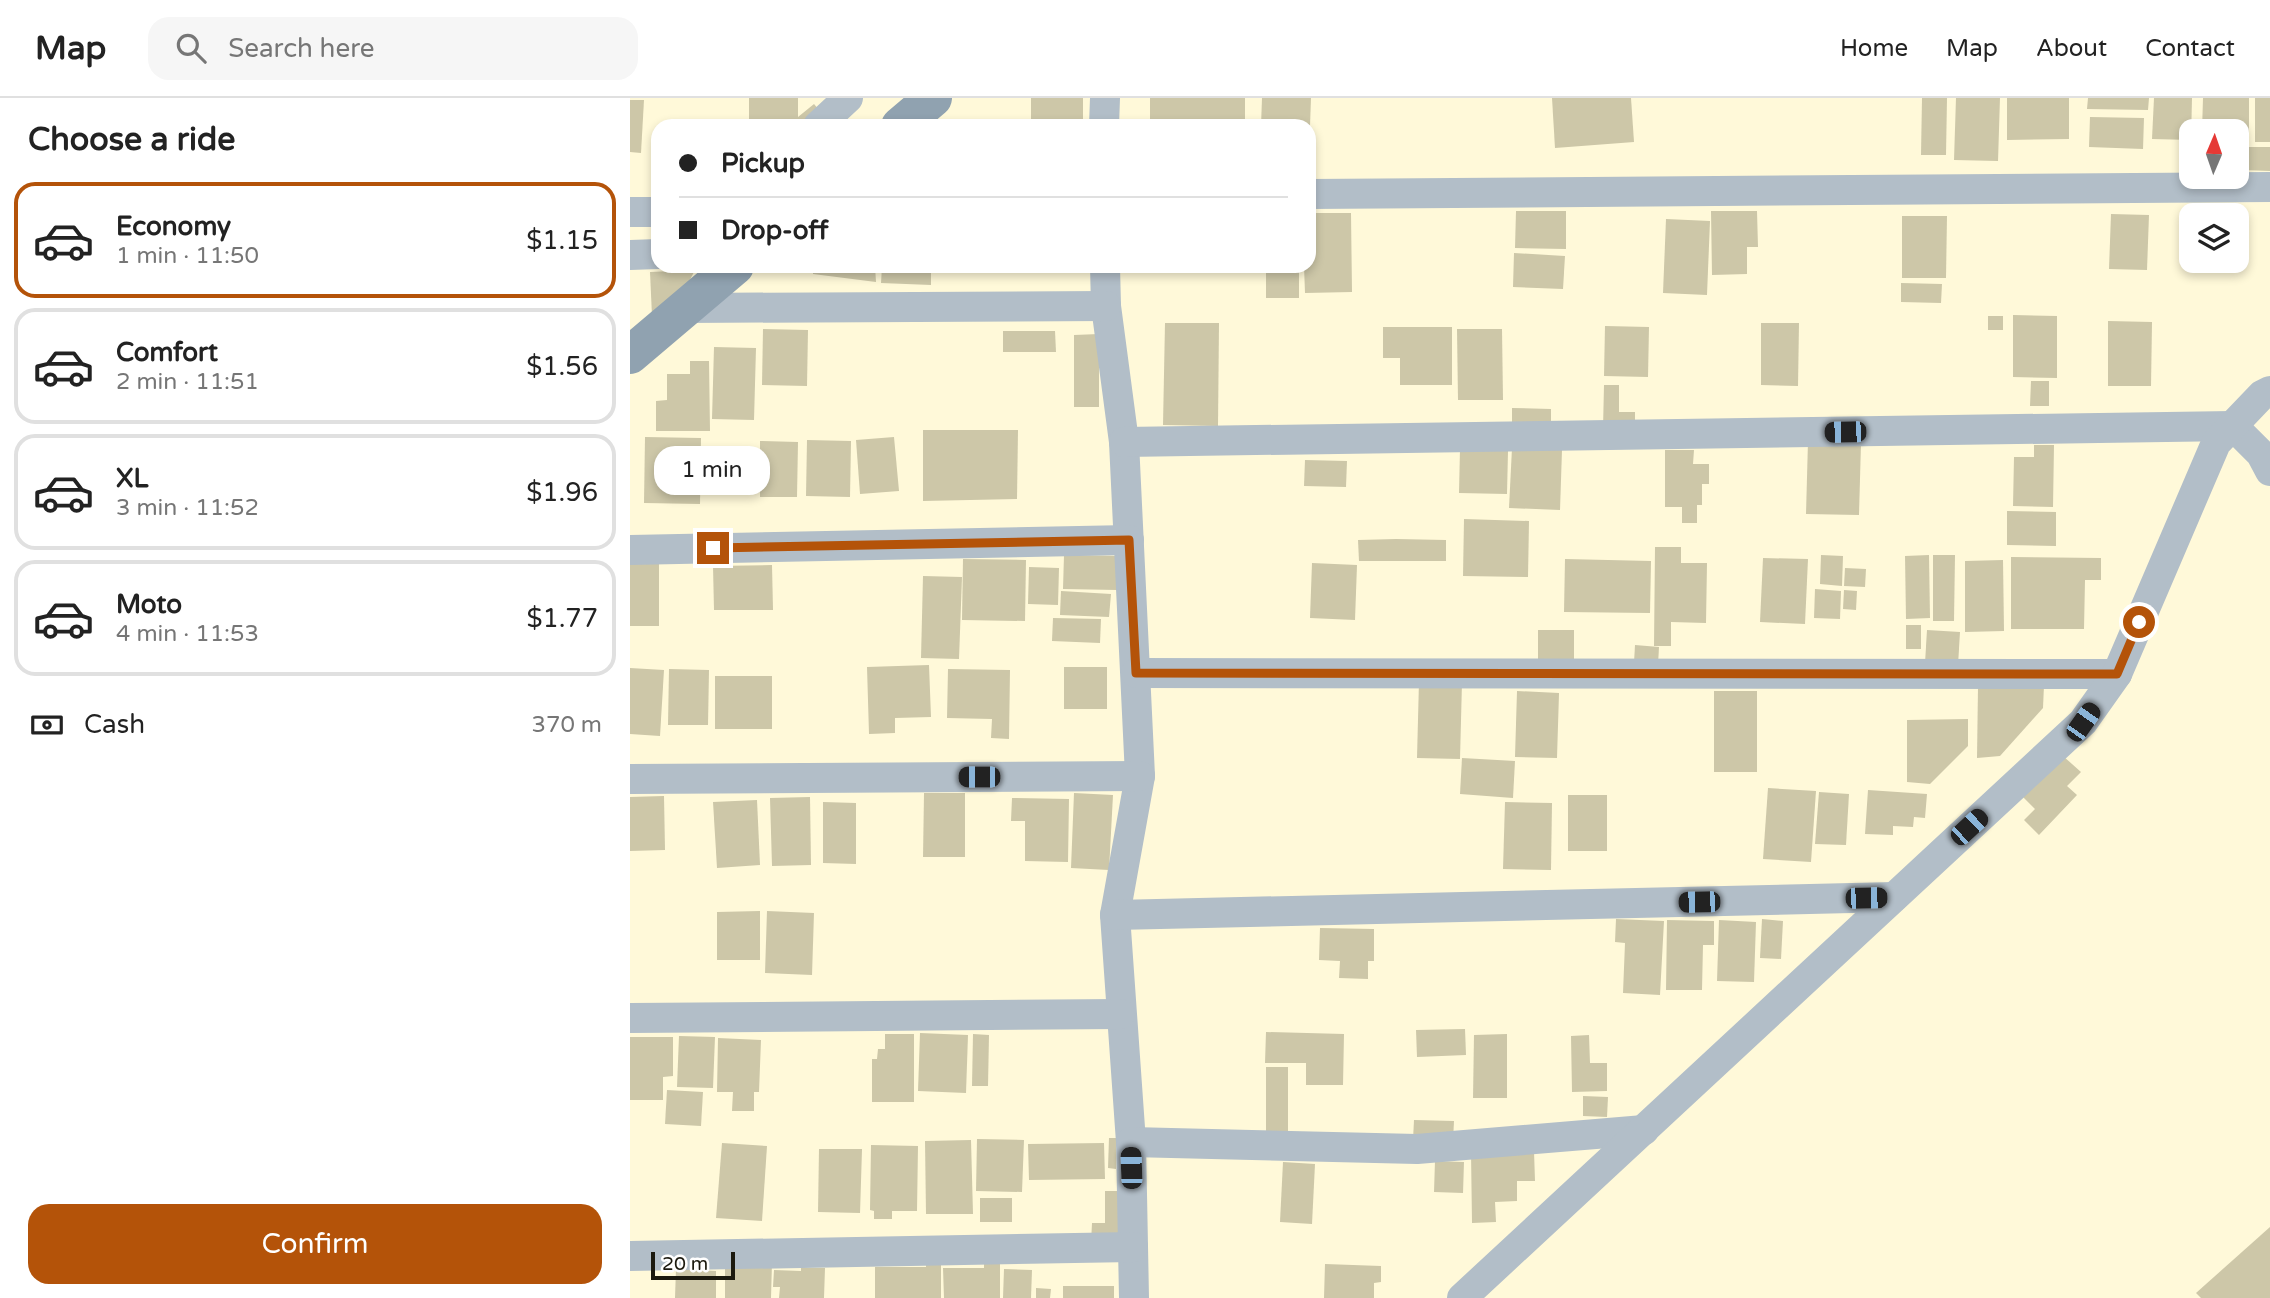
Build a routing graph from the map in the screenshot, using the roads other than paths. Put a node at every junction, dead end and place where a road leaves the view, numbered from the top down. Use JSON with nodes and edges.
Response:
{"nodes":[{"id":1,"x":848,"y":98,"type":"edge"},
{"id":2,"x":933,"y":98,"type":"edge"},
{"id":3,"x":1105,"y":98,"type":"edge"},
{"id":4,"x":826,"y":119,"type":"edge"},
{"id":5,"x":908,"y":119,"type":"edge"},
{"id":6,"x":1104,"y":119,"type":"edge"},
{"id":7,"x":2270,"y":187,"type":"edge"},
{"id":8,"x":1316,"y":194,"type":"edge"},
{"id":9,"x":630,"y":212,"type":"edge"},
{"id":10,"x":651,"y":212,"type":"edge"},
{"id":11,"x":651,"y":254,"type":"edge"},
{"id":12,"x":630,"y":255,"type":"edge"},
{"id":13,"x":727,"y":273,"type":"edge"},
{"id":14,"x":1105,"y":273,"type":"edge"},
{"id":15,"x":1106,"y":306,"type":"junction"},
{"id":16,"x":685,"y":308,"type":"junction"},
{"id":17,"x":630,"y":355,"type":"edge"},
{"id":18,"x":2270,"y":391,"type":"edge"},
{"id":19,"x":2233,"y":426,"type":"junction"},
{"id":20,"x":1124,"y":442,"type":"junction"},
{"id":21,"x":2270,"y":471,"type":"edge"},
{"id":22,"x":1129,"y":540,"type":"junction"},
{"id":23,"x":630,"y":550,"type":"edge"},
{"id":24,"x":1136,"y":673,"type":"junction"},
{"id":25,"x":2117,"y":674,"type":"junction"},
{"id":26,"x":1140,"y":776,"type":"junction"},
{"id":27,"x":630,"y":779,"type":"edge"},
{"id":28,"x":1894,"y":897,"type":"junction"},
{"id":29,"x":1115,"y":915,"type":"junction"},
{"id":30,"x":1120,"y":1014,"type":"junction"},
{"id":31,"x":630,"y":1018,"type":"edge"},
{"id":32,"x":1644,"y":1130,"type":"junction"},
{"id":33,"x":1131,"y":1142,"type":"junction"},
{"id":34,"x":1133,"y":1247,"type":"junction"},
{"id":35,"x":630,"y":1256,"type":"edge"},
{"id":36,"x":1134,"y":1298,"type":"edge"},
{"id":37,"x":1462,"y":1298,"type":"edge"}],
"edges":[{"from":1,"to":4,"type":"street"},
{"from":2,"to":5,"type":"street"},
{"from":3,"to":6,"type":"street"},
{"from":7,"to":8,"type":"street"},
{"from":9,"to":10,"type":"street"},
{"from":11,"to":12,"type":"street"},
{"from":13,"to":16,"type":"street"},
{"from":14,"to":15,"type":"street"},
{"from":15,"to":16,"type":"street"},
{"from":15,"to":20,"type":"street"},
{"from":16,"to":17,"type":"street"},
{"from":18,"to":19,"type":"street"},
{"from":19,"to":20,"type":"street"},
{"from":19,"to":21,"type":"street"},
{"from":19,"to":25,"type":"street"},
{"from":20,"to":22,"type":"street"},
{"from":22,"to":23,"type":"street"},
{"from":22,"to":24,"type":"street"},
{"from":24,"to":25,"type":"street"},
{"from":24,"to":26,"type":"street"},
{"from":25,"to":28,"type":"street"},
{"from":26,"to":27,"type":"street"},
{"from":26,"to":29,"type":"street"},
{"from":28,"to":29,"type":"street"},
{"from":28,"to":32,"type":"street"},
{"from":29,"to":30,"type":"street"},
{"from":30,"to":31,"type":"street"},
{"from":30,"to":33,"type":"street"},
{"from":32,"to":33,"type":"street"},
{"from":32,"to":37,"type":"street"},
{"from":33,"to":34,"type":"street"},
{"from":34,"to":35,"type":"street"},
{"from":34,"to":36,"type":"street"}]}
